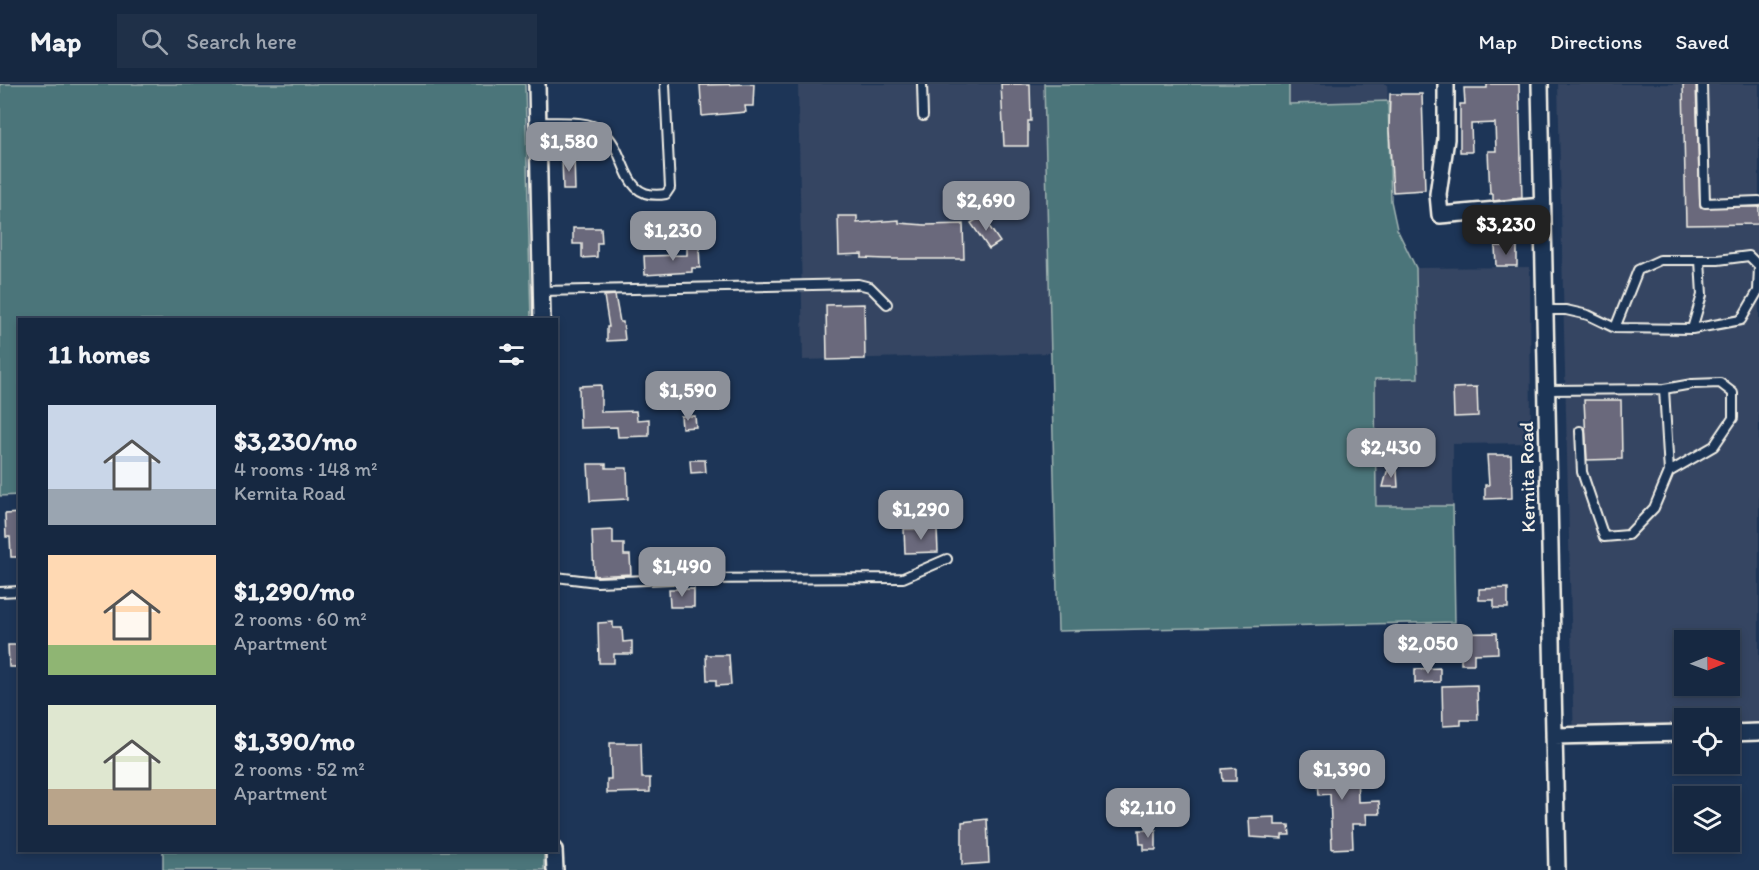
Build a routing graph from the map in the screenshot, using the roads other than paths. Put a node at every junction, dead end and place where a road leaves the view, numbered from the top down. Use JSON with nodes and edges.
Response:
{"nodes":[{"id":1,"x":537,"y":84,"type":"edge"},
{"id":2,"x":665,"y":84,"type":"edge"},
{"id":3,"x":922,"y":84,"type":"edge"},
{"id":4,"x":1446,"y":84,"type":"edge"},
{"id":5,"x":1540,"y":84,"type":"edge"},
{"id":6,"x":1702,"y":84,"type":"edge"},
{"id":7,"x":923,"y":116,"type":"dead end"},
{"id":8,"x":538,"y":122,"type":"junction"},
{"id":9,"x":1759,"y":201,"type":"edge"},
{"id":10,"x":1542,"y":206,"type":"junction"},
{"id":11,"x":1700,"y":260,"type":"junction"},
{"id":12,"x":542,"y":291,"type":"junction"},
{"id":13,"x":887,"y":304,"type":"dead end"},
{"id":14,"x":1545,"y":310,"type":"junction"},
{"id":15,"x":542,"y":318,"type":"edge"},
{"id":16,"x":1615,"y":328,"type":"junction"},
{"id":17,"x":1692,"y":329,"type":"junction"},
{"id":18,"x":1664,"y":388,"type":"junction"},
{"id":19,"x":1546,"y":390,"type":"junction"},
{"id":20,"x":1580,"y":431,"type":"dead end"},
{"id":21,"x":1669,"y":472,"type":"junction"},
{"id":22,"x":946,"y":559,"type":"dead end"},
{"id":23,"x":558,"y":577,"type":"edge"},
{"id":24,"x":18,"y":591,"type":"edge"},
{"id":25,"x":0,"y":592,"type":"edge"},
{"id":26,"x":1759,"y":732,"type":"edge"},
{"id":27,"x":1674,"y":733,"type":"edge"},
{"id":28,"x":1740,"y":733,"type":"edge"},
{"id":29,"x":1554,"y":736,"type":"junction"},
{"id":30,"x":554,"y":852,"type":"edge"},
{"id":31,"x":555,"y":870,"type":"edge"},
{"id":32,"x":1557,"y":870,"type":"edge"}],
"edges":[{"from":1,"to":8,"type":"street"},
{"from":2,"to":8,"type":"lane"},
{"from":3,"to":7,"type":"lane"},
{"from":4,"to":10,"type":"street"},
{"from":5,"to":10,"type":"street","name":"Kernita Road"},
{"from":6,"to":9,"type":"lane"},
{"from":8,"to":12,"type":"street"},
{"from":10,"to":14,"type":"street","name":"Kernita Road"},
{"from":11,"to":16,"type":"lane"},
{"from":11,"to":17,"type":"lane"},
{"from":11,"to":17,"type":"lane"},
{"from":12,"to":13,"type":"lane"},
{"from":12,"to":15,"type":"street"},
{"from":14,"to":16,"type":"lane"},
{"from":14,"to":19,"type":"street","name":"Kernita Road"},
{"from":16,"to":17,"type":"lane"},
{"from":18,"to":19,"type":"lane"},
{"from":18,"to":21,"type":"lane"},
{"from":18,"to":21,"type":"lane"},
{"from":19,"to":29,"type":"street","name":"Kernita Road"},
{"from":20,"to":21,"type":"lane"},
{"from":22,"to":23,"type":"lane"},
{"from":24,"to":25,"type":"lane"},
{"from":26,"to":28,"type":"street"},
{"from":27,"to":29,"type":"street"},
{"from":29,"to":32,"type":"street","name":"Kernita Road"},
{"from":30,"to":31,"type":"street"}]}
